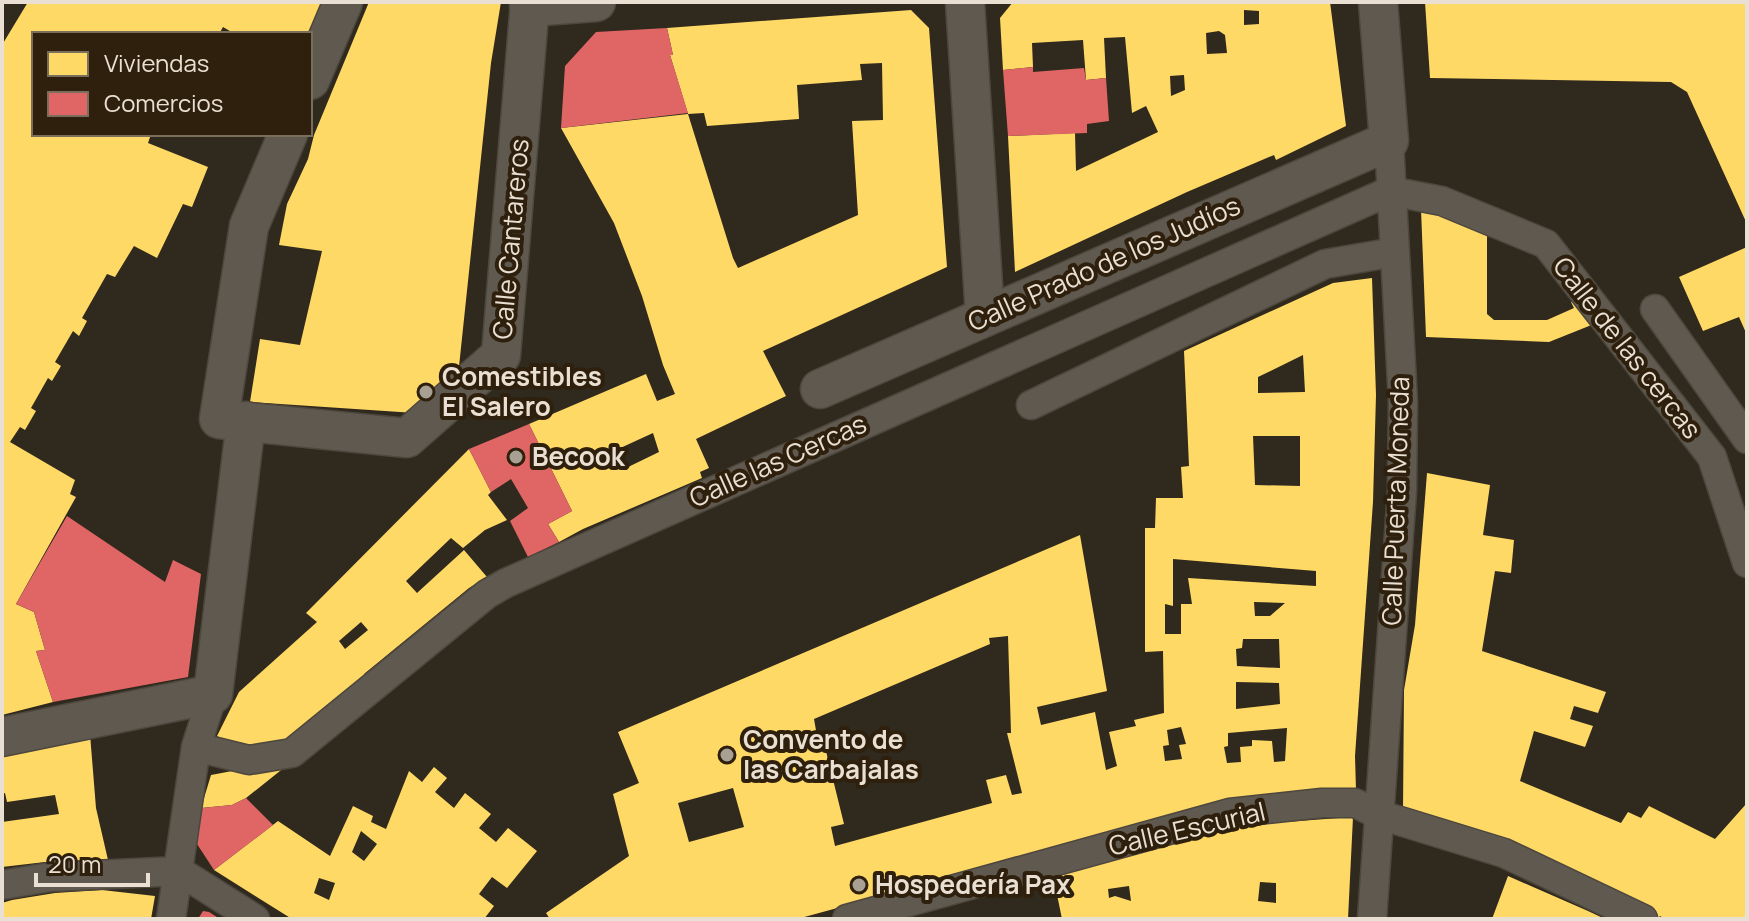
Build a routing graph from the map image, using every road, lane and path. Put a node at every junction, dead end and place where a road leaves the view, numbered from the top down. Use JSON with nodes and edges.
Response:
{"nodes":[{"id":1,"x":343,"y":2,"type":"edge"},
{"id":2,"x":596,"y":2,"type":"edge"},
{"id":3,"x":965,"y":2,"type":"edge"},
{"id":4,"x":1378,"y":2,"type":"edge"},
{"id":5,"x":529,"y":5,"type":"edge"},
{"id":6,"x":312,"y":75,"type":"edge"},
{"id":7,"x":287,"y":136,"type":"edge"},
{"id":8,"x":1389,"y":141,"type":"junction"},
{"id":9,"x":1390,"y":191,"type":"junction"},
{"id":10,"x":1395,"y":252,"type":"junction"},
{"id":11,"x":1655,"y":309,"type":"dead end"},
{"id":12,"x":985,"y":316,"type":"junction"},
{"id":13,"x":820,"y":389,"type":"dead end"},
{"id":14,"x":1031,"y":405,"type":"dead end"},
{"id":15,"x":233,"y":420,"type":"junction"},
{"id":16,"x":1747,"y":439,"type":"edge"},
{"id":17,"x":1747,"y":563,"type":"edge"},
{"id":18,"x":213,"y":694,"type":"junction"},
{"id":19,"x":2,"y":737,"type":"edge"},
{"id":20,"x":196,"y":747,"type":"junction"},
{"id":21,"x":1377,"y":814,"type":"junction"},
{"id":22,"x":179,"y":871,"type":"junction"},
{"id":23,"x":2,"y":885,"type":"edge"},
{"id":24,"x":171,"y":919,"type":"edge"},
{"id":25,"x":255,"y":919,"type":"edge"},
{"id":26,"x":847,"y":919,"type":"edge"},
{"id":27,"x":1372,"y":919,"type":"edge"},
{"id":28,"x":1643,"y":919,"type":"edge"}],
"edges":[{"from":1,"to":6,"type":"street"},
{"from":2,"to":5,"type":"street"},
{"from":3,"to":12,"type":"street"},
{"from":4,"to":8,"type":"street"},
{"from":5,"to":15,"type":"street","name":"Calle Cantareros"},
{"from":7,"to":15,"type":"street"},
{"from":8,"to":9,"type":"street","name":"Calle Puerta Moneda"},
{"from":8,"to":12,"type":"street","name":"Calle Prado de los Judíos"},
{"from":9,"to":10,"type":"street","name":"Calle Puerta Moneda"},
{"from":9,"to":17,"type":"street","name":"Calle de las cercas"},
{"from":9,"to":20,"type":"street","name":"Calle las Cercas"},
{"from":10,"to":14,"type":"street"},
{"from":10,"to":21,"type":"street","name":"Calle Puerta Moneda"},
{"from":11,"to":16,"type":"street"},
{"from":12,"to":13,"type":"street","name":"Calle Prado de los Judíos"},
{"from":15,"to":18,"type":"street"},
{"from":18,"to":19,"type":"street"},
{"from":18,"to":20,"type":"street"},
{"from":20,"to":22,"type":"street"},
{"from":21,"to":26,"type":"street","name":"Calle Escurial"},
{"from":21,"to":27,"type":"street","name":"Calle Puerta Moneda"},
{"from":21,"to":28,"type":"street","name":"Calle Escurial"},
{"from":22,"to":23,"type":"street"},
{"from":22,"to":24,"type":"street"},
{"from":22,"to":25,"type":"street"}]}
